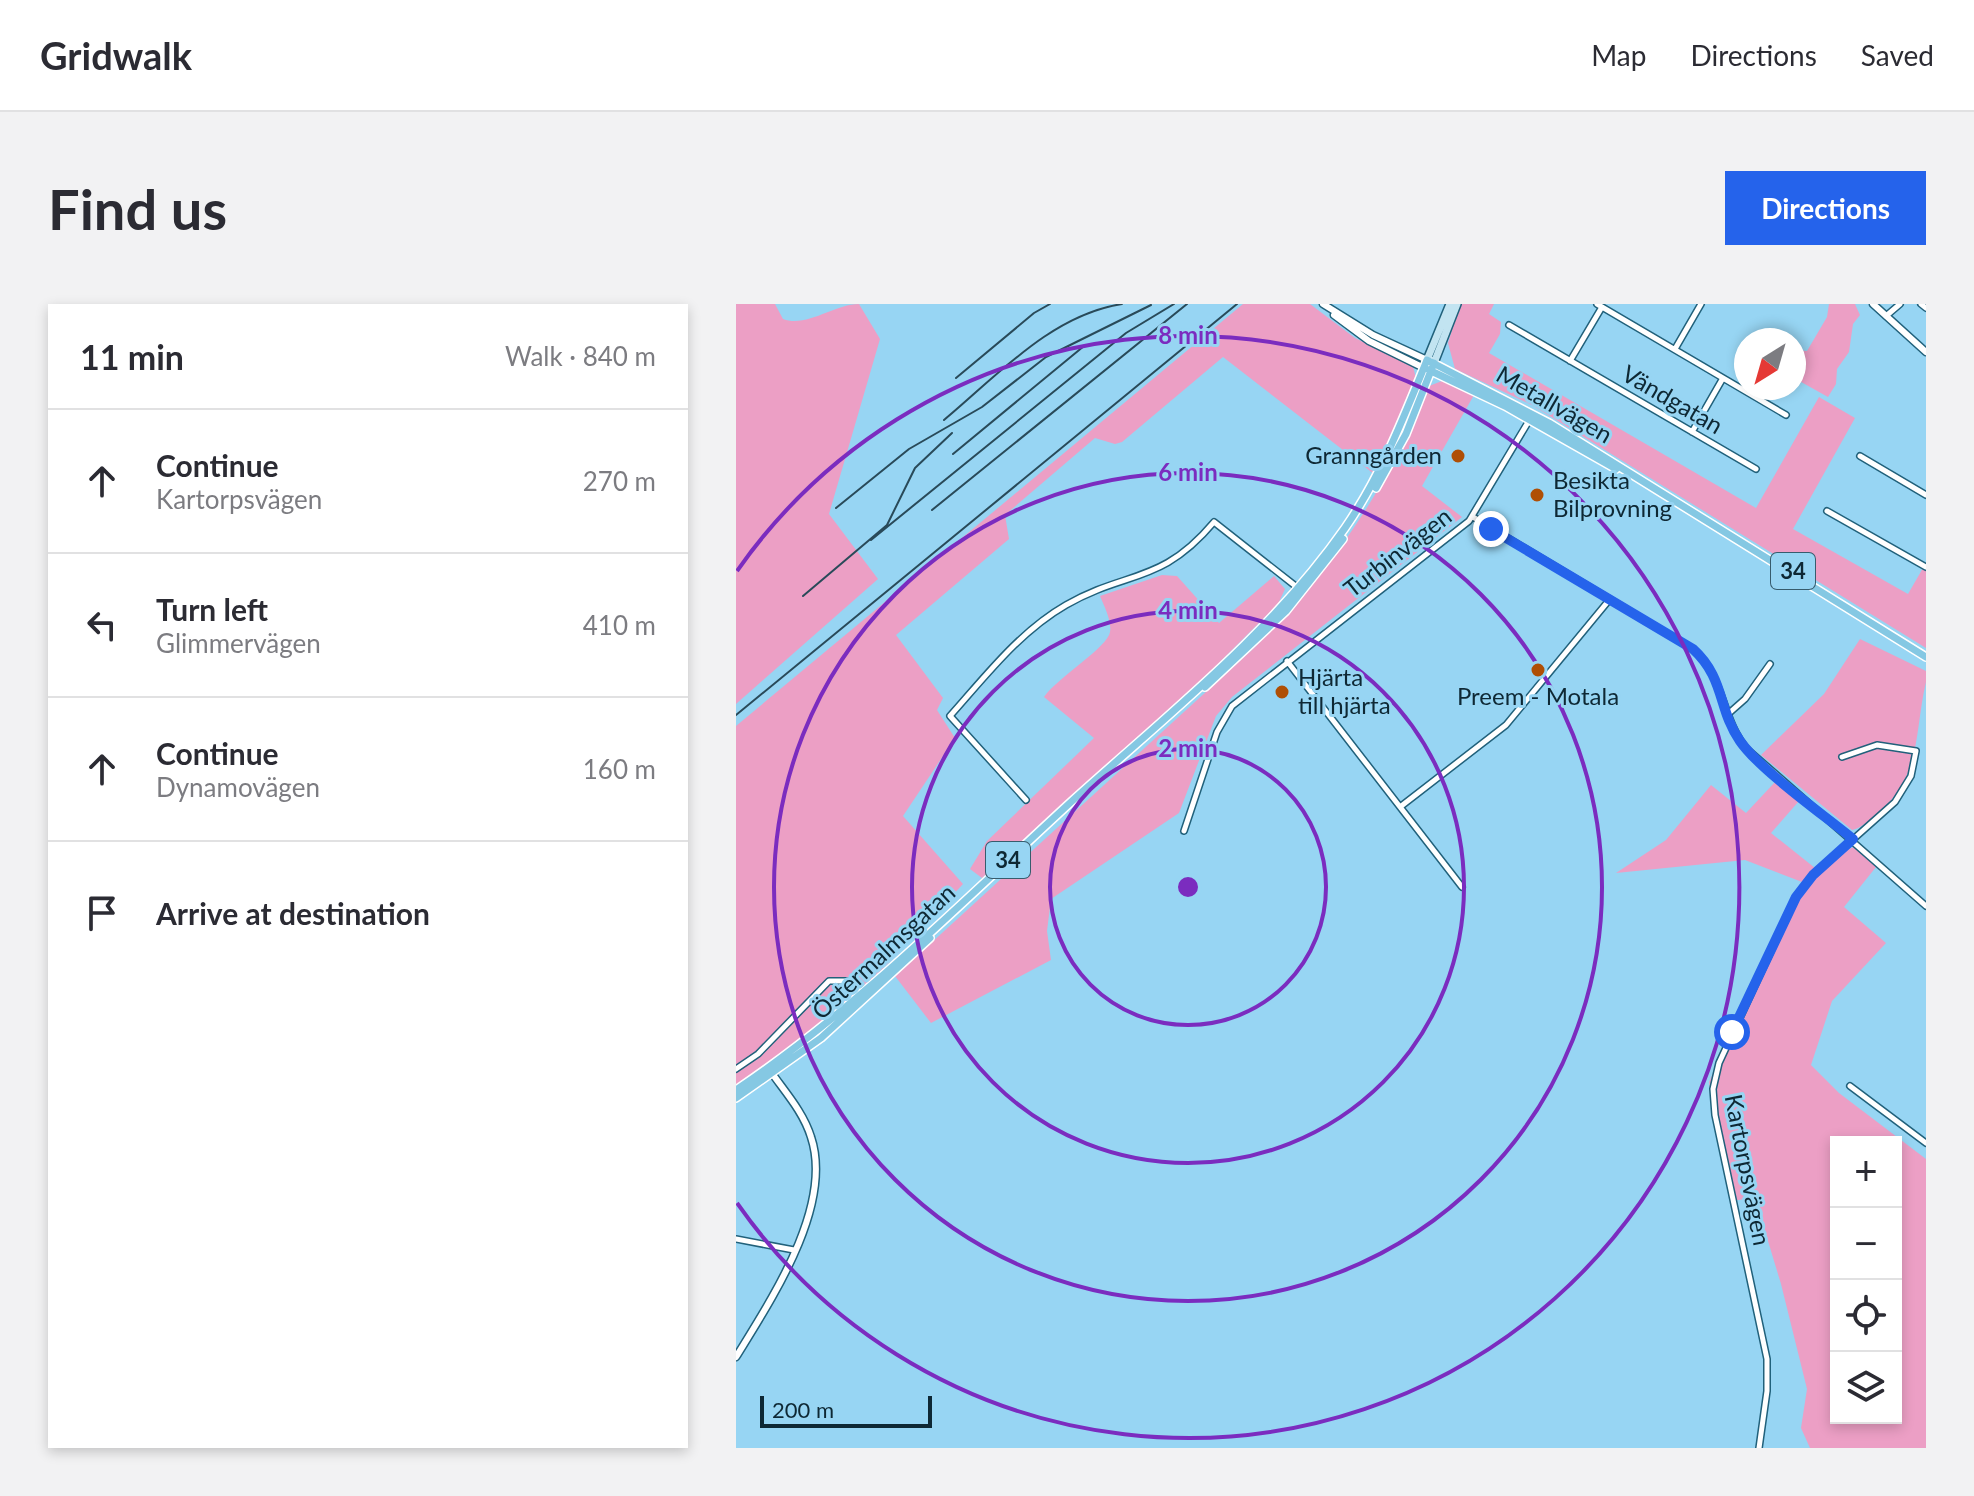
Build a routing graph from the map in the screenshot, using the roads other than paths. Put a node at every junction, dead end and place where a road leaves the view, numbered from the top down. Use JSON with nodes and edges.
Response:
{"nodes":[{"id":1,"x":1450,"y":304,"type":"edge"},
{"id":2,"x":1457,"y":304,"type":"edge"},
{"id":3,"x":1701,"y":304,"type":"edge"},
{"id":4,"x":1873,"y":304,"type":"edge"},
{"id":5,"x":1900,"y":304,"type":"edge"},
{"id":6,"x":1921,"y":304,"type":"edge"},
{"id":7,"x":1324,"y":305,"type":"edge"},
{"id":8,"x":1600,"y":306,"type":"edge"},
{"id":9,"x":1926,"y":308,"type":"edge"},
{"id":10,"x":1885,"y":317,"type":"junction"},
{"id":11,"x":1509,"y":325,"type":"dead end"},
{"id":12,"x":1675,"y":349,"type":"junction"},
{"id":13,"x":1926,"y":352,"type":"edge"},
{"id":14,"x":1570,"y":361,"type":"junction"},
{"id":15,"x":1429,"y":366,"type":"junction"},
{"id":16,"x":1723,"y":378,"type":"junction"},
{"id":17,"x":1786,"y":415,"type":"dead end"},
{"id":18,"x":1531,"y":417,"type":"junction"},
{"id":19,"x":1692,"y":432,"type":"junction"},
{"id":20,"x":1860,"y":456,"type":"dead end"},
{"id":21,"x":1756,"y":469,"type":"dead end"},
{"id":22,"x":1926,"y":495,"type":"edge"},
{"id":23,"x":1827,"y":511,"type":"dead end"},
{"id":24,"x":1473,"y":517,"type":"junction"},
{"id":25,"x":1926,"y":567,"type":"edge"},
{"id":26,"x":1300,"y":590,"type":"junction"},
{"id":27,"x":1610,"y":599,"type":"junction"},
{"id":28,"x":1926,"y":657,"type":"edge"},
{"id":29,"x":1287,"y":661,"type":"junction"},
{"id":30,"x":1770,"y":664,"type":"dead end"},
{"id":31,"x":1728,"y":714,"type":"junction"},
{"id":32,"x":1842,"y":757,"type":"dead end"},
{"id":33,"x":1026,"y":800,"type":"dead end"},
{"id":34,"x":1400,"y":807,"type":"junction"},
{"id":35,"x":1184,"y":831,"type":"dead end"},
{"id":36,"x":1853,"y":839,"type":"junction"},
{"id":37,"x":1462,"y":887,"type":"dead end"},
{"id":38,"x":1926,"y":906,"type":"edge"},
{"id":39,"x":864,"y":995,"type":"junction"},
{"id":40,"x":736,"y":1069,"type":"edge"},
{"id":41,"x":771,"y":1071,"type":"junction"},
{"id":42,"x":1850,"y":1086,"type":"dead end"},
{"id":43,"x":736,"y":1090,"type":"edge"},
{"id":44,"x":736,"y":1098,"type":"edge"},
{"id":45,"x":1926,"y":1143,"type":"edge"},
{"id":46,"x":736,"y":1239,"type":"edge"},
{"id":47,"x":794,"y":1250,"type":"junction"},
{"id":48,"x":736,"y":1357,"type":"edge"},
{"id":49,"x":1759,"y":1448,"type":"edge"}],
"edges":[{"from":1,"to":15,"type":"main road","name":"Östermalmsgatan"},
{"from":2,"to":15,"type":"main road","name":"Östermalmsgatan"},
{"from":3,"to":12,"type":"street"},
{"from":4,"to":10,"type":"street"},
{"from":5,"to":10,"type":"street"},
{"from":6,"to":9,"type":"street"},
{"from":7,"to":15,"type":"street"},
{"from":8,"to":12,"type":"street"},
{"from":8,"to":14,"type":"street"},
{"from":10,"to":13,"type":"street"},
{"from":11,"to":14,"type":"street","name":"Vändgatan"},
{"from":12,"to":16,"type":"street"},
{"from":14,"to":19,"type":"street","name":"Vändgatan"},
{"from":15,"to":18,"type":"main road","name":"Metallvägen","number":"34"},
{"from":15,"to":26,"type":"main road","name":"Östermalmsgatan","number":"34"},
{"from":16,"to":17,"type":"street"},
{"from":16,"to":19,"type":"street"},
{"from":18,"to":24,"type":"street","name":"Turbinvägen"},
{"from":18,"to":28,"type":"main road","name":"Metallvägen","number":"34"},
{"from":19,"to":21,"type":"street","name":"Vändgatan"},
{"from":20,"to":22,"type":"street"},
{"from":23,"to":25,"type":"street"},
{"from":24,"to":27,"type":"street"},
{"from":24,"to":29,"type":"street","name":"Turbinvägen"},
{"from":26,"to":33,"type":"street"},
{"from":26,"to":39,"type":"main road","name":"Östermalmsgatan","number":"34"},
{"from":27,"to":31,"type":"street"},
{"from":27,"to":34,"type":"street"},
{"from":29,"to":34,"type":"street"},
{"from":29,"to":35,"type":"street","name":"Turbinvägen"},
{"from":30,"to":31,"type":"street"},
{"from":31,"to":36,"type":"street"},
{"from":32,"to":36,"type":"street","name":"Kartorpsvägen"},
{"from":34,"to":37,"type":"street"},
{"from":36,"to":38,"type":"street"},
{"from":36,"to":49,"type":"street","name":"Kartorpsvägen"},
{"from":39,"to":40,"type":"street"},
{"from":39,"to":41,"type":"main road","name":"Östermalmsgatan","number":"34"},
{"from":41,"to":43,"type":"main road","name":"Östermalmsgatan","number":"34"},
{"from":41,"to":44,"type":"main road","name":"Östermalmsgatan","number":"34"},
{"from":41,"to":47,"type":"street"},
{"from":42,"to":45,"type":"street"},
{"from":46,"to":47,"type":"street"},
{"from":47,"to":48,"type":"street"}]}
